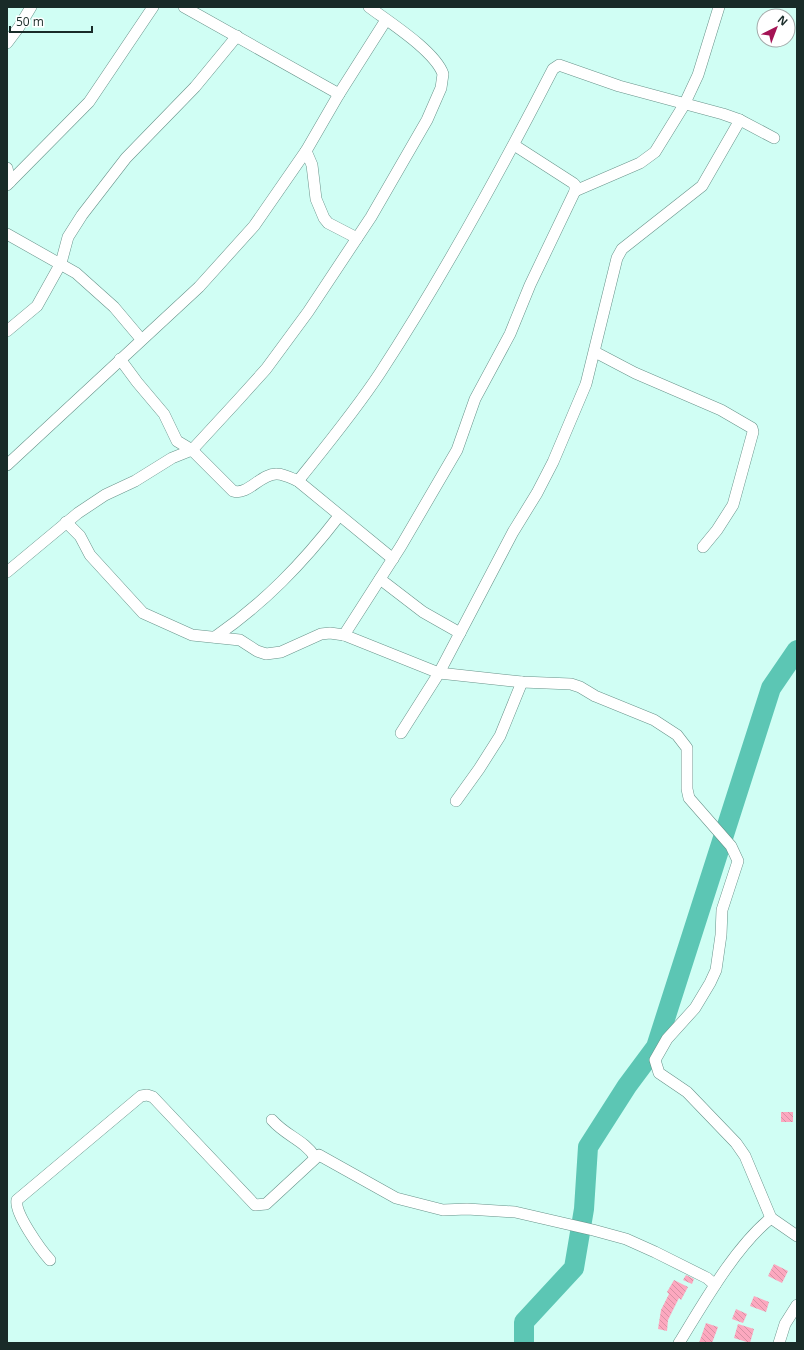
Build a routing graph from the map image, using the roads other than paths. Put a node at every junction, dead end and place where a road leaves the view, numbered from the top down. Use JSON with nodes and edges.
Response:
{"nodes":[{"id":1,"x":31,"y":7,"type":"edge"},
{"id":2,"x":153,"y":7,"type":"edge"},
{"id":3,"x":184,"y":7,"type":"edge"},
{"id":4,"x":369,"y":7,"type":"edge"},
{"id":5,"x":719,"y":7,"type":"edge"},
{"id":6,"x":386,"y":20,"type":"junction"},
{"id":7,"x":237,"y":36,"type":"junction"},
{"id":8,"x":7,"y":43,"type":"edge"},
{"id":9,"x":339,"y":94,"type":"junction"},
{"id":10,"x":684,"y":105,"type":"junction"},
{"id":11,"x":740,"y":120,"type":"junction"},
{"id":12,"x":774,"y":138,"type":"dead end"},
{"id":13,"x":514,"y":145,"type":"junction"},
{"id":14,"x":306,"y":152,"type":"junction"},
{"id":15,"x":7,"y":168,"type":"edge"},
{"id":16,"x":9,"y":183,"type":"edge"},
{"id":17,"x":575,"y":191,"type":"junction"},
{"id":18,"x":7,"y":234,"type":"edge"},
{"id":19,"x":357,"y":238,"type":"junction"},
{"id":20,"x":61,"y":264,"type":"junction"},
{"id":21,"x":7,"y":330,"type":"edge"},
{"id":22,"x":141,"y":339,"type":"junction"},
{"id":23,"x":595,"y":352,"type":"junction"},
{"id":24,"x":120,"y":359,"type":"junction"},
{"id":25,"x":192,"y":450,"type":"junction"},
{"id":26,"x":7,"y":465,"type":"edge"},
{"id":27,"x":298,"y":481,"type":"junction"},
{"id":28,"x":339,"y":516,"type":"junction"},
{"id":29,"x":66,"y":522,"type":"junction"},
{"id":30,"x":703,"y":547,"type":"dead end"},
{"id":31,"x":393,"y":559,"type":"junction"},
{"id":32,"x":7,"y":572,"type":"edge"},
{"id":33,"x":380,"y":579,"type":"junction"},
{"id":34,"x":460,"y":633,"type":"junction"},
{"id":35,"x":344,"y":635,"type":"junction"},
{"id":36,"x":215,"y":637,"type":"junction"},
{"id":37,"x":439,"y":673,"type":"junction"},
{"id":38,"x":522,"y":682,"type":"junction"},
{"id":39,"x":401,"y":733,"type":"dead end"},
{"id":40,"x":456,"y":801,"type":"dead end"},
{"id":41,"x":272,"y":1120,"type":"dead end"},
{"id":42,"x":314,"y":1157,"type":"junction"},
{"id":43,"x":771,"y":1218,"type":"junction"},
{"id":44,"x":797,"y":1236,"type":"edge"},
{"id":45,"x":50,"y":1260,"type":"dead end"},
{"id":46,"x":716,"y":1285,"type":"junction"},
{"id":47,"x":797,"y":1305,"type":"edge"},
{"id":48,"x":678,"y":1343,"type":"edge"},
{"id":49,"x":779,"y":1343,"type":"edge"}],
"edges":[{"from":1,"to":8,"type":"street"},
{"from":2,"to":16,"type":"street"},
{"from":3,"to":7,"type":"street"},
{"from":4,"to":6,"type":"street"},
{"from":5,"to":10,"type":"street"},
{"from":6,"to":9,"type":"street"},
{"from":6,"to":19,"type":"street"},
{"from":7,"to":9,"type":"street"},
{"from":7,"to":20,"type":"street"},
{"from":9,"to":14,"type":"street"},
{"from":10,"to":11,"type":"street"},
{"from":10,"to":13,"type":"street"},
{"from":10,"to":17,"type":"street"},
{"from":11,"to":12,"type":"street"},
{"from":11,"to":23,"type":"street"},
{"from":13,"to":17,"type":"street"},
{"from":13,"to":27,"type":"street"},
{"from":14,"to":19,"type":"street"},
{"from":14,"to":22,"type":"street"},
{"from":15,"to":16,"type":"street"},
{"from":17,"to":31,"type":"street"},
{"from":18,"to":20,"type":"street"},
{"from":19,"to":25,"type":"street"},
{"from":20,"to":21,"type":"street"},
{"from":20,"to":22,"type":"street"},
{"from":22,"to":24,"type":"street"},
{"from":23,"to":30,"type":"street"},
{"from":23,"to":34,"type":"street"},
{"from":24,"to":25,"type":"street"},
{"from":24,"to":26,"type":"street"},
{"from":25,"to":27,"type":"street"},
{"from":25,"to":29,"type":"street"},
{"from":27,"to":28,"type":"street"},
{"from":28,"to":31,"type":"street"},
{"from":28,"to":36,"type":"street"},
{"from":29,"to":32,"type":"street"},
{"from":29,"to":36,"type":"street"},
{"from":31,"to":33,"type":"street"},
{"from":33,"to":34,"type":"street"},
{"from":33,"to":35,"type":"street"},
{"from":34,"to":37,"type":"street"},
{"from":35,"to":36,"type":"street"},
{"from":35,"to":37,"type":"street"},
{"from":37,"to":38,"type":"street"},
{"from":37,"to":39,"type":"street"},
{"from":38,"to":40,"type":"street"},
{"from":38,"to":43,"type":"street"},
{"from":41,"to":42,"type":"street"},
{"from":42,"to":45,"type":"street"},
{"from":42,"to":46,"type":"street"},
{"from":43,"to":44,"type":"street"},
{"from":43,"to":46,"type":"street"},
{"from":46,"to":48,"type":"street"},
{"from":47,"to":49,"type":"street"}]}
